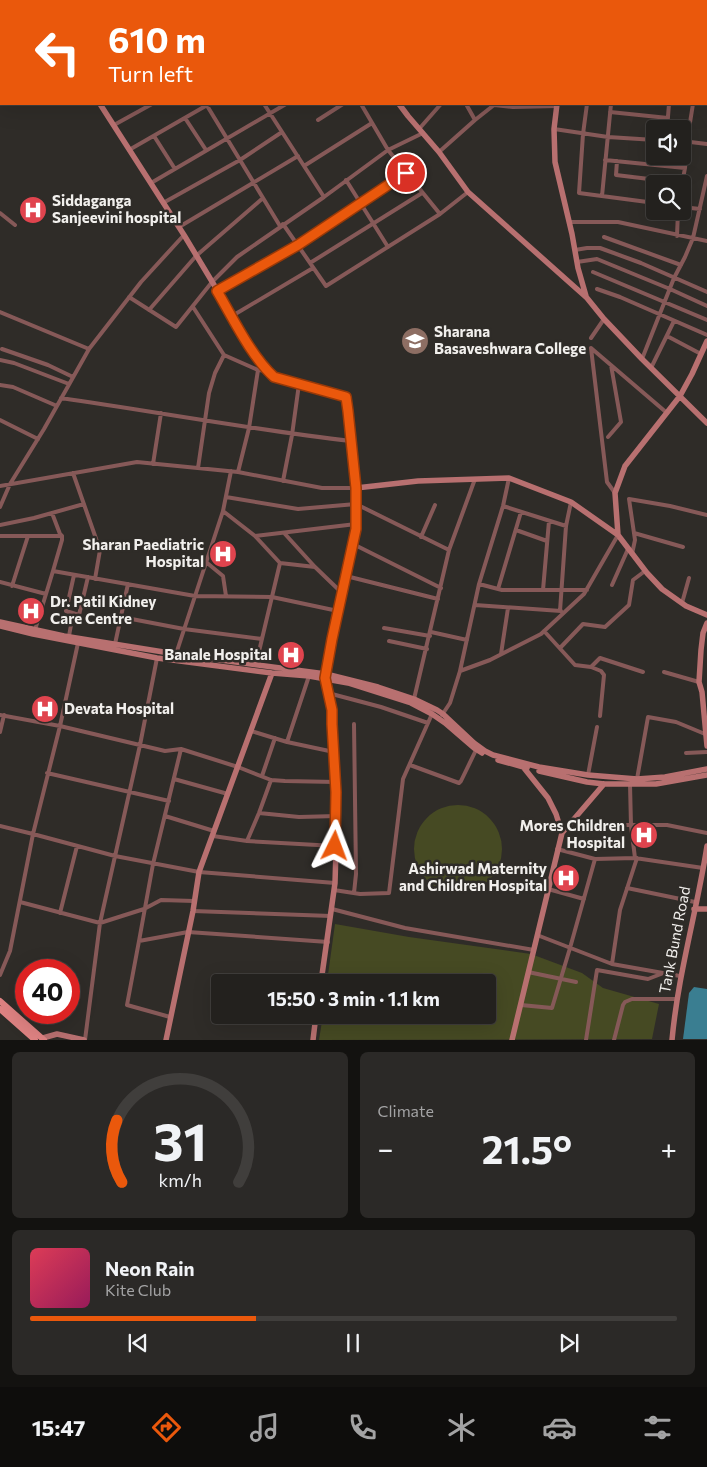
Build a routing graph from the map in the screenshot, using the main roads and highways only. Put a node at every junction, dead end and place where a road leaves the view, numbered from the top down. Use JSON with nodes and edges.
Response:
{"nodes":[{"id":1,"x":0,"y":1002,"type":"edge"},
{"id":2,"x":0,"y":1009,"type":"edge"},
{"id":3,"x":43,"y":1039,"type":"edge"},
{"id":4,"x":35,"y":1040,"type":"edge"}],
"edges":[{"from":1,"to":3,"type":"main road"},
{"from":2,"to":4,"type":"main road"}]}
